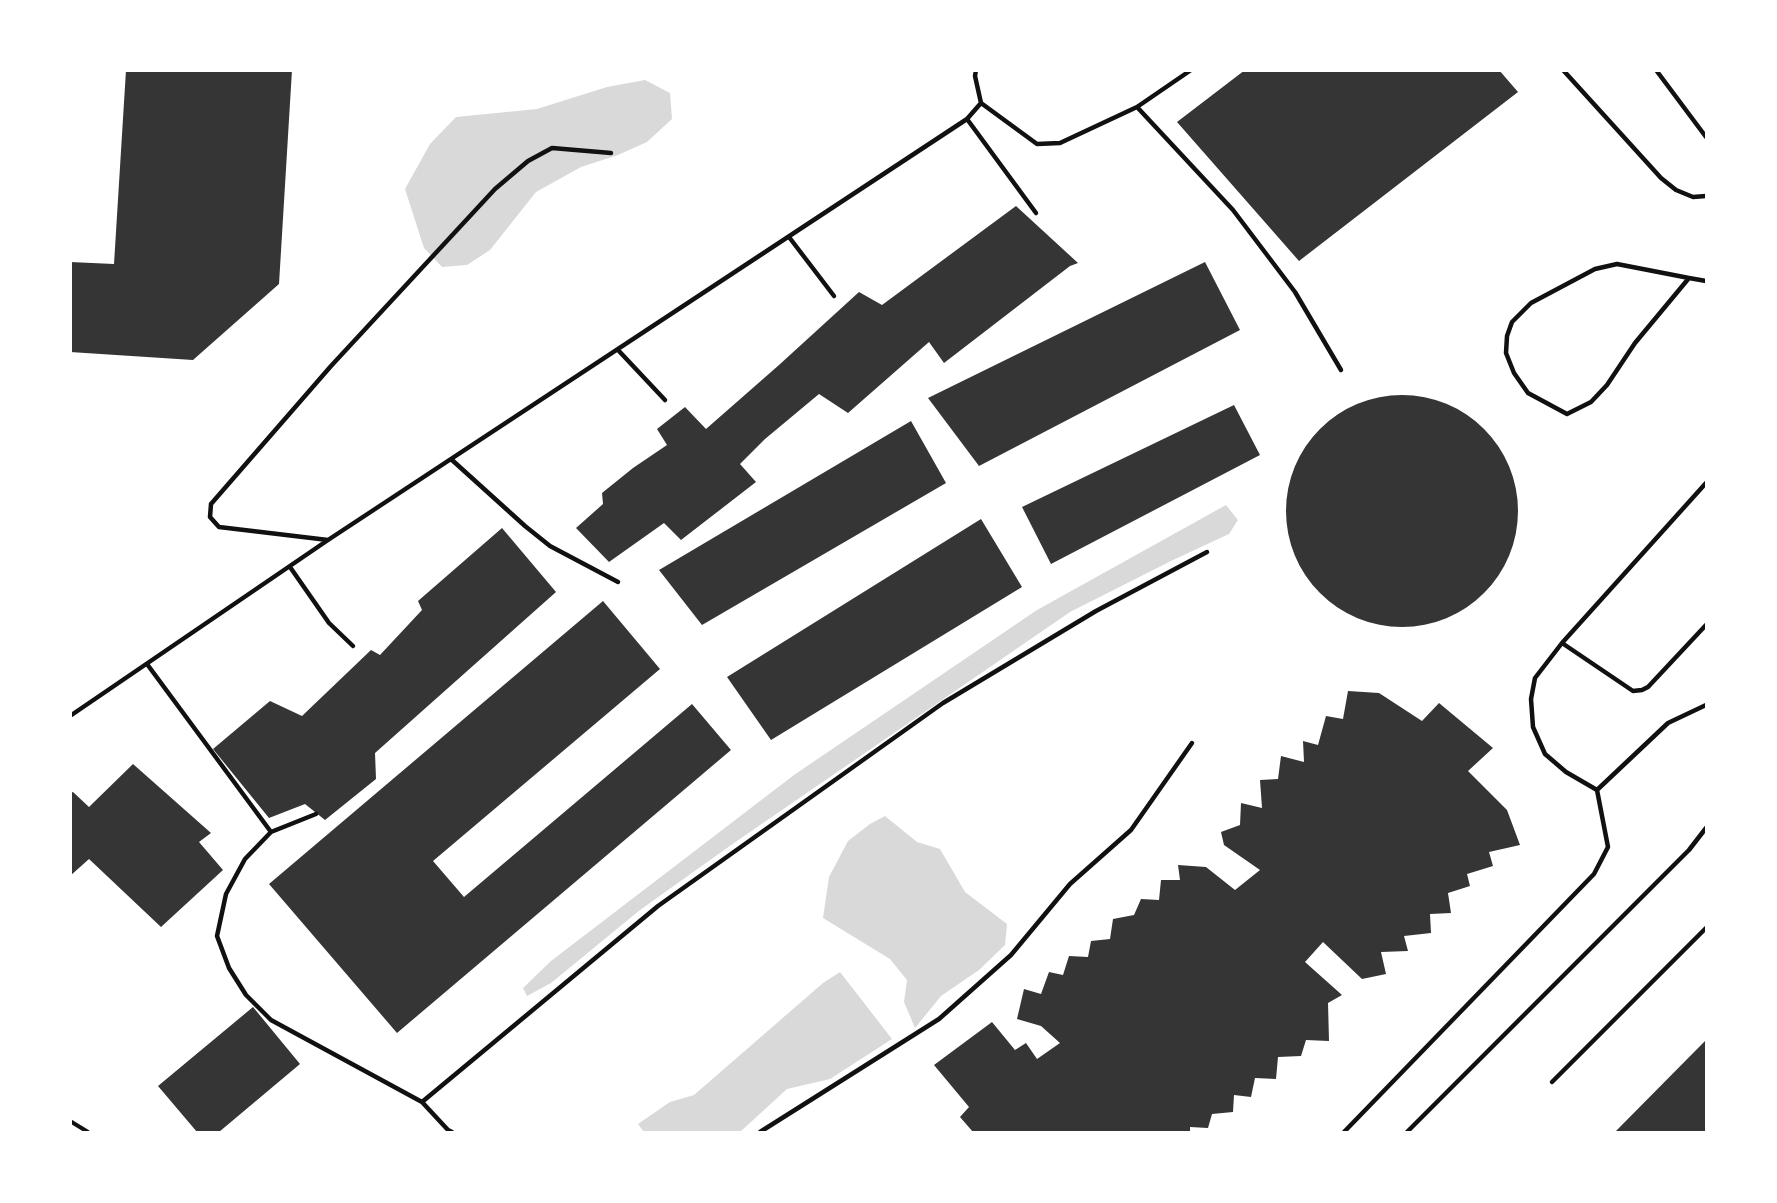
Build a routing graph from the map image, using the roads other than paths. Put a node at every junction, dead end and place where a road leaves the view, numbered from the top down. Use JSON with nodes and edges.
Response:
{"nodes":[{"id":1,"x":976,"y":70,"type":"edge"},
{"id":2,"x":1191,"y":70,"type":"edge"},
{"id":3,"x":1563,"y":70,"type":"edge"},
{"id":4,"x":1656,"y":70,"type":"edge"},
{"id":5,"x":981,"y":103,"type":"junction"},
{"id":6,"x":1137,"y":107,"type":"junction"},
{"id":7,"x":967,"y":119,"type":"junction"},
{"id":8,"x":1707,"y":137,"type":"edge"},
{"id":9,"x":611,"y":153,"type":"dead end"},
{"id":10,"x":1707,"y":196,"type":"edge"},
{"id":11,"x":1036,"y":213,"type":"dead end"},
{"id":12,"x":789,"y":237,"type":"junction"},
{"id":13,"x":1689,"y":278,"type":"junction"},
{"id":14,"x":1707,"y":281,"type":"edge"},
{"id":15,"x":834,"y":296,"type":"dead end"},
{"id":16,"x":618,"y":350,"type":"junction"},
{"id":17,"x":1341,"y":370,"type":"dead end"},
{"id":18,"x":665,"y":400,"type":"dead end"},
{"id":19,"x":452,"y":460,"type":"junction"},
{"id":20,"x":1707,"y":483,"type":"edge"},
{"id":21,"x":328,"y":540,"type":"junction"},
{"id":22,"x":1207,"y":552,"type":"dead end"},
{"id":23,"x":290,"y":567,"type":"junction"},
{"id":24,"x":618,"y":582,"type":"dead end"},
{"id":25,"x":1707,"y":625,"type":"edge"},
{"id":26,"x":1562,"y":643,"type":"junction"},
{"id":27,"x":353,"y":646,"type":"dead end"},
{"id":28,"x":147,"y":664,"type":"junction"},
{"id":29,"x":1707,"y":705,"type":"edge"},
{"id":30,"x":70,"y":716,"type":"edge"},
{"id":31,"x":1191,"y":743,"type":"dead end"},
{"id":32,"x":1597,"y":790,"type":"junction"},
{"id":33,"x":316,"y":814,"type":"dead end"},
{"id":34,"x":1707,"y":828,"type":"edge"},
{"id":35,"x":271,"y":832,"type":"junction"},
{"id":36,"x":1707,"y":928,"type":"edge"},
{"id":37,"x":1552,"y":1082,"type":"dead end"},
{"id":38,"x":422,"y":1102,"type":"junction"},
{"id":39,"x":452,"y":1132,"type":"edge"},
{"id":40,"x":760,"y":1132,"type":"edge"},
{"id":41,"x":1344,"y":1132,"type":"edge"},
{"id":42,"x":1407,"y":1132,"type":"edge"}],
"edges":[{"from":1,"to":5,"type":"lane"},
{"from":2,"to":6,"type":"lane"},
{"from":3,"to":10,"type":"lane"},
{"from":4,"to":8,"type":"lane"},
{"from":5,"to":6,"type":"lane"},
{"from":5,"to":7,"type":"lane"},
{"from":6,"to":17,"type":"lane"},
{"from":7,"to":11,"type":"lane"},
{"from":7,"to":12,"type":"lane"},
{"from":9,"to":21,"type":"lane"},
{"from":12,"to":15,"type":"lane"},
{"from":12,"to":16,"type":"lane"},
{"from":13,"to":13,"type":"lane"},
{"from":13,"to":14,"type":"lane"},
{"from":16,"to":18,"type":"lane"},
{"from":16,"to":19,"type":"lane"},
{"from":19,"to":21,"type":"lane"},
{"from":19,"to":24,"type":"lane"},
{"from":20,"to":26,"type":"lane"},
{"from":21,"to":23,"type":"lane"},
{"from":22,"to":38,"type":"lane"},
{"from":23,"to":27,"type":"lane"},
{"from":23,"to":28,"type":"lane"},
{"from":25,"to":26,"type":"lane"},
{"from":26,"to":32,"type":"lane"},
{"from":28,"to":30,"type":"lane"},
{"from":28,"to":35,"type":"lane"},
{"from":29,"to":32,"type":"lane"},
{"from":31,"to":40,"type":"lane"},
{"from":32,"to":41,"type":"lane"},
{"from":33,"to":35,"type":"lane"},
{"from":34,"to":42,"type":"lane"},
{"from":35,"to":38,"type":"lane"},
{"from":36,"to":37,"type":"lane"},
{"from":38,"to":39,"type":"lane"}]}
